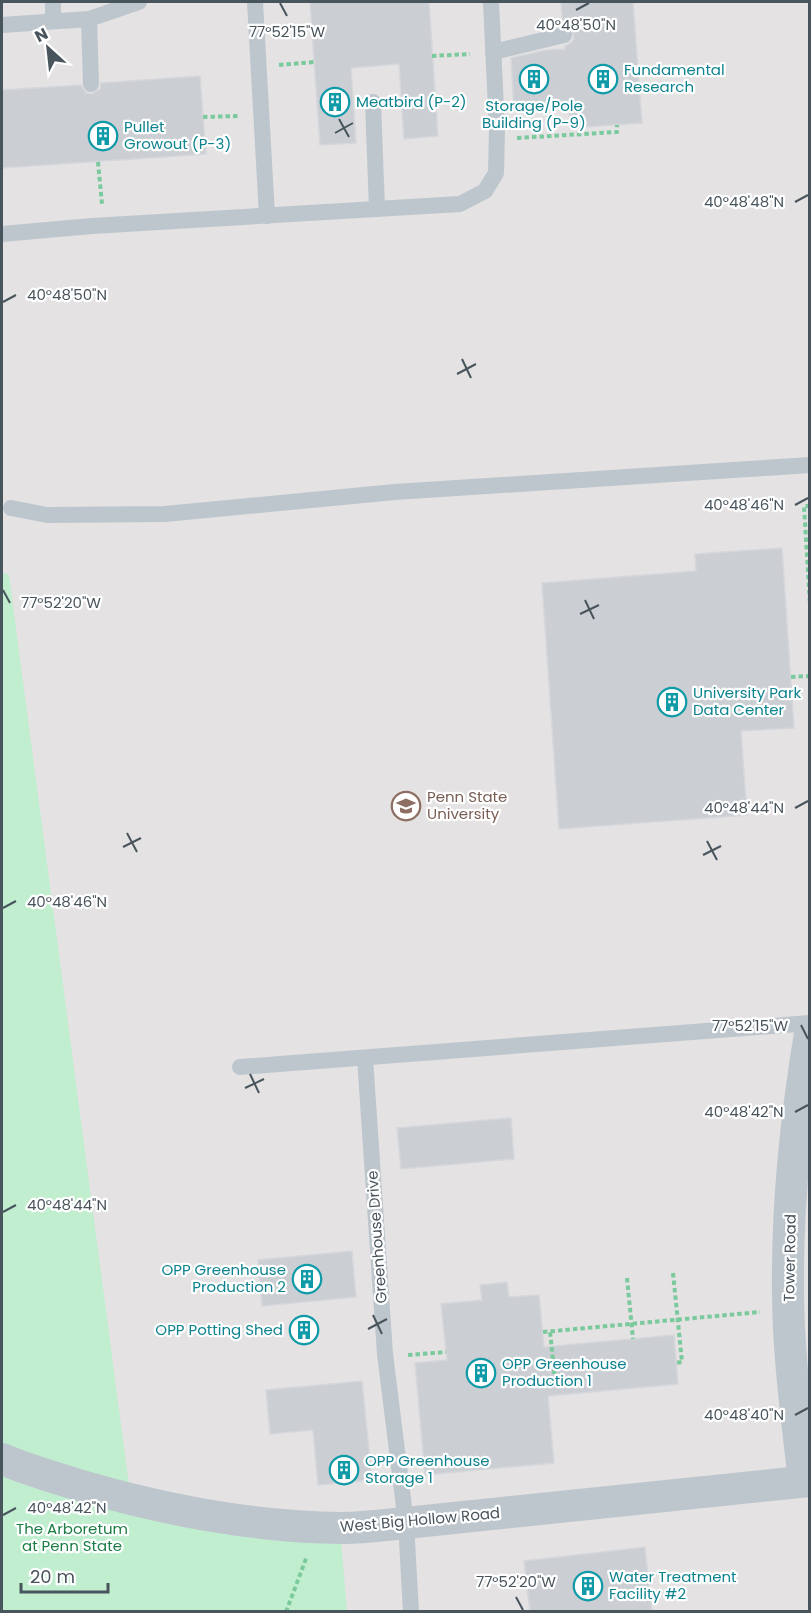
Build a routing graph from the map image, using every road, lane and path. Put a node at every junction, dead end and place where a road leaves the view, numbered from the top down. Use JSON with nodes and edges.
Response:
{"nodes":[{"id":1,"x":52,"y":2,"type":"edge"},
{"id":2,"x":139,"y":2,"type":"edge"},
{"id":3,"x":255,"y":2,"type":"edge"},
{"id":4,"x":490,"y":2,"type":"edge"},
{"id":5,"x":89,"y":19,"type":"junction"},
{"id":6,"x":53,"y":21,"type":"junction"},
{"id":7,"x":2,"y":25,"type":"edge"},
{"id":8,"x":564,"y":35,"type":"dead end"},
{"id":9,"x":493,"y":52,"type":"junction"},
{"id":10,"x":432,"y":56,"type":"dead end"},
{"id":11,"x":314,"y":62,"type":"dead end"},
{"id":12,"x":259,"y":68,"type":"junction"},
{"id":13,"x":92,"y":84,"type":"dead end"},
{"id":14,"x":373,"y":102,"type":"dead end"},
{"id":15,"x":261,"y":115,"type":"junction"},
{"id":16,"x":203,"y":117,"type":"dead end"},
{"id":17,"x":617,"y":125,"type":"dead end"},
{"id":18,"x":497,"y":139,"type":"junction"},
{"id":19,"x":98,"y":162,"type":"dead end"},
{"id":20,"x":377,"y":209,"type":"junction"},
{"id":21,"x":267,"y":216,"type":"junction"},
{"id":22,"x":104,"y":225,"type":"junction"},
{"id":23,"x":2,"y":234,"type":"edge"},
{"id":24,"x":810,"y":465,"type":"edge"},
{"id":25,"x":810,"y":506,"type":"edge"},
{"id":26,"x":10,"y":508,"type":"dead end"},
{"id":27,"x":810,"y":604,"type":"edge"},
{"id":28,"x":810,"y":676,"type":"edge"},
{"id":29,"x":791,"y":677,"type":"dead end"},
{"id":30,"x":810,"y":1023,"type":"edge"},
{"id":31,"x":810,"y":1034,"type":"edge"},
{"id":32,"x":365,"y":1058,"type":"junction"},
{"id":33,"x":240,"y":1068,"type":"dead end"},
{"id":34,"x":673,"y":1273,"type":"dead end"},
{"id":35,"x":627,"y":1278,"type":"dead end"},
{"id":36,"x":766,"y":1311,"type":"dead end"},
{"id":37,"x":678,"y":1321,"type":"junction"},
{"id":38,"x":632,"y":1324,"type":"junction"},
{"id":39,"x":550,"y":1331,"type":"junction"},
{"id":40,"x":543,"y":1332,"type":"dead end"},
{"id":41,"x":633,"y":1339,"type":"dead end"},
{"id":42,"x":446,"y":1352,"type":"dead end"},
{"id":43,"x":386,"y":1358,"type":"junction"},
{"id":44,"x":676,"y":1363,"type":"dead end"},
{"id":45,"x":547,"y":1381,"type":"dead end"},
{"id":46,"x":2,"y":1459,"type":"edge"},
{"id":47,"x":807,"y":1481,"type":"edge"},
{"id":48,"x":406,"y":1523,"type":"junction"},
{"id":49,"x":319,"y":1526,"type":"junction"},
{"id":50,"x":286,"y":1611,"type":"edge"},
{"id":51,"x":411,"y":1611,"type":"edge"}],
"edges":[{"from":1,"to":6,"type":"lane"},
{"from":2,"to":5,"type":"lane"},
{"from":3,"to":12,"type":"lane"},
{"from":4,"to":9,"type":"lane"},
{"from":5,"to":6,"type":"lane"},
{"from":5,"to":13,"type":"lane"},
{"from":6,"to":7,"type":"lane"},
{"from":8,"to":9,"type":"lane"},
{"from":9,"to":10,"type":"path"},
{"from":9,"to":18,"type":"lane"},
{"from":11,"to":12,"type":"path"},
{"from":12,"to":15,"type":"lane"},
{"from":14,"to":20,"type":"lane"},
{"from":15,"to":16,"type":"path"},
{"from":15,"to":21,"type":"lane"},
{"from":17,"to":18,"type":"path"},
{"from":18,"to":20,"type":"lane"},
{"from":19,"to":22,"type":"path"},
{"from":20,"to":21,"type":"lane"},
{"from":21,"to":22,"type":"lane"},
{"from":22,"to":23,"type":"lane"},
{"from":24,"to":26,"type":"lane"},
{"from":25,"to":27,"type":"path"},
{"from":28,"to":29,"type":"path"},
{"from":30,"to":32,"type":"lane"},
{"from":31,"to":47,"type":"street","name":"Tower Road"},
{"from":32,"to":33,"type":"lane"},
{"from":32,"to":43,"type":"lane","name":"Greenhouse Drive"},
{"from":34,"to":37,"type":"path"},
{"from":35,"to":38,"type":"path"},
{"from":36,"to":37,"type":"path"},
{"from":37,"to":38,"type":"path"},
{"from":37,"to":44,"type":"path"},
{"from":38,"to":39,"type":"path"},
{"from":38,"to":41,"type":"path"},
{"from":39,"to":40,"type":"path"},
{"from":39,"to":45,"type":"path"},
{"from":42,"to":43,"type":"path"},
{"from":43,"to":48,"type":"lane","name":"Greenhouse Drive"},
{"from":46,"to":49,"type":"street","name":"West Big Hollow Road"},
{"from":47,"to":48,"type":"street","name":"West Big Hollow Road"},
{"from":48,"to":49,"type":"street","name":"West Big Hollow Road"},
{"from":48,"to":51,"type":"lane","name":"Greenhouse Drive"},
{"from":49,"to":50,"type":"path"}]}
